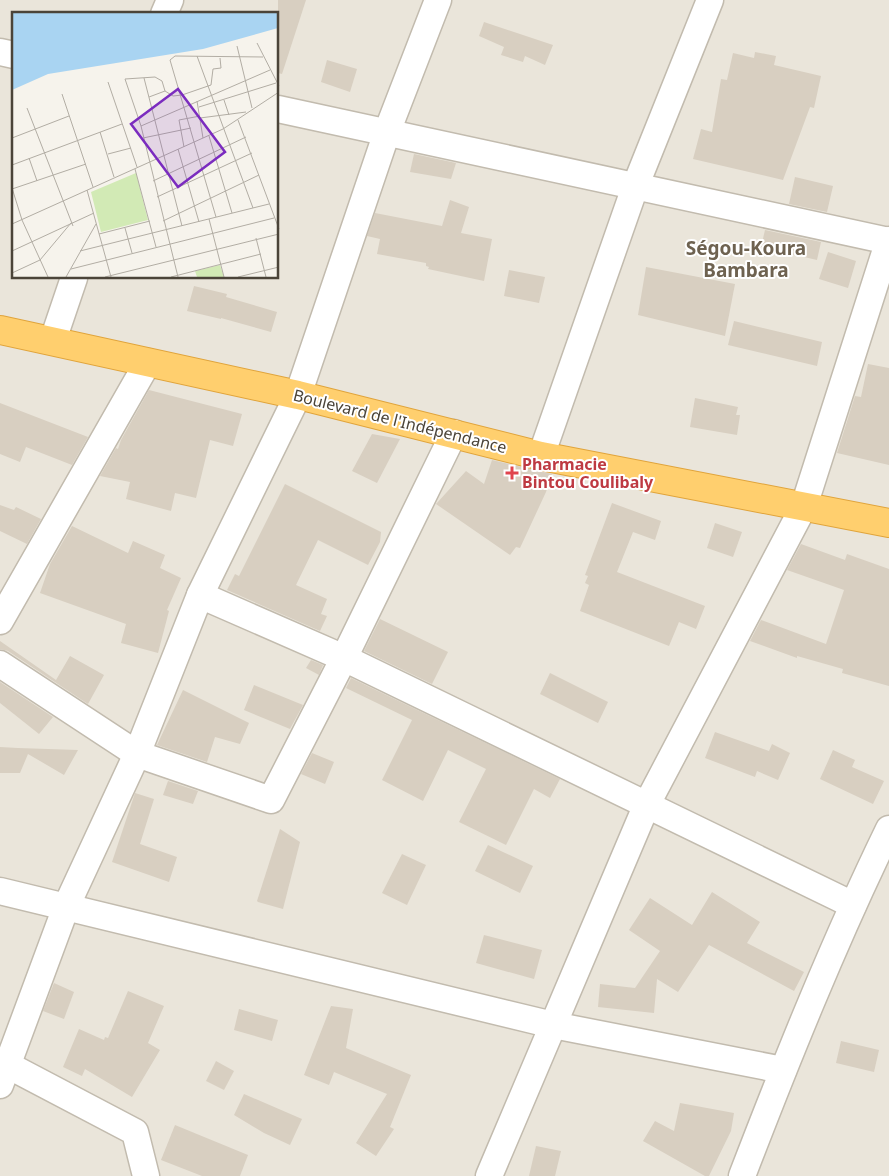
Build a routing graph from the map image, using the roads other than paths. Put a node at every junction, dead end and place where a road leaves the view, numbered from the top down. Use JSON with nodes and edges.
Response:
{"nodes":[{"id":1,"x":170,"y":0,"type":"edge"},
{"id":2,"x":438,"y":0,"type":"edge"},
{"id":3,"x":710,"y":0,"type":"edge"},
{"id":4,"x":165,"y":12,"type":"edge"},
{"id":5,"x":279,"y":109,"type":"edge"},
{"id":6,"x":387,"y":132,"type":"junction"},
{"id":7,"x":635,"y":188,"type":"junction"},
{"id":8,"x":889,"y":241,"type":"edge"},
{"id":9,"x":74,"y":279,"type":"edge"},
{"id":10,"x":0,"y":330,"type":"edge"},
{"id":11,"x":53,"y":340,"type":"junction"},
{"id":12,"x":148,"y":362,"type":"junction"},
{"id":13,"x":298,"y":395,"type":"junction"},
{"id":14,"x":454,"y":433,"type":"junction"},
{"id":15,"x":541,"y":456,"type":"junction"},
{"id":16,"x":804,"y":506,"type":"junction"},
{"id":17,"x":889,"y":523,"type":"edge"},
{"id":18,"x":200,"y":595,"type":"junction"},
{"id":19,"x":0,"y":622,"type":"edge"},
{"id":20,"x":344,"y":658,"type":"junction"},
{"id":21,"x":0,"y":664,"type":"edge"},
{"id":22,"x":136,"y":754,"type":"junction"},
{"id":23,"x":647,"y":804,"type":"junction"},
{"id":24,"x":889,"y":829,"type":"edge"},
{"id":25,"x":0,"y":891,"type":"edge"},
{"id":26,"x":853,"y":905,"type":"junction"},
{"id":27,"x":66,"y":907,"type":"junction"},
{"id":28,"x":552,"y":1025,"type":"junction"},
{"id":29,"x":2,"y":1070,"type":"edge"},
{"id":30,"x":783,"y":1070,"type":"junction"},
{"id":31,"x":146,"y":1176,"type":"edge"},
{"id":32,"x":489,"y":1176,"type":"edge"},
{"id":33,"x":742,"y":1176,"type":"edge"}],
"edges":[{"from":1,"to":4,"type":"street"},
{"from":2,"to":6,"type":"street"},
{"from":3,"to":7,"type":"street"},
{"from":5,"to":6,"type":"street"},
{"from":6,"to":7,"type":"street"},
{"from":6,"to":13,"type":"street"},
{"from":7,"to":8,"type":"street"},
{"from":7,"to":15,"type":"street"},
{"from":8,"to":16,"type":"street"},
{"from":9,"to":11,"type":"street"},
{"from":10,"to":11,"type":"highway","name":"Boulevard de l'Indépendance"},
{"from":11,"to":12,"type":"highway","name":"Boulevard de l'Indépendance"},
{"from":12,"to":13,"type":"highway","name":"Boulevard de l'Indépendance"},
{"from":12,"to":19,"type":"street"},
{"from":13,"to":14,"type":"highway","name":"Boulevard de l'Indépendance"},
{"from":13,"to":18,"type":"street"},
{"from":14,"to":15,"type":"highway","name":"Boulevard de l'Indépendance"},
{"from":14,"to":20,"type":"street"},
{"from":15,"to":16,"type":"highway","name":"Boulevard de l'Indépendance"},
{"from":16,"to":17,"type":"highway","name":"Boulevard de l'Indépendance"},
{"from":16,"to":23,"type":"street"},
{"from":18,"to":20,"type":"street"},
{"from":18,"to":22,"type":"street"},
{"from":20,"to":22,"type":"street"},
{"from":20,"to":23,"type":"street"},
{"from":21,"to":22,"type":"street"},
{"from":22,"to":27,"type":"street"},
{"from":23,"to":26,"type":"street"},
{"from":23,"to":28,"type":"street"},
{"from":24,"to":26,"type":"street"},
{"from":25,"to":27,"type":"street"},
{"from":26,"to":30,"type":"street"},
{"from":27,"to":28,"type":"street"},
{"from":27,"to":29,"type":"street"},
{"from":28,"to":30,"type":"street"},
{"from":28,"to":32,"type":"street"},
{"from":29,"to":31,"type":"street"},
{"from":30,"to":33,"type":"street"}]}
